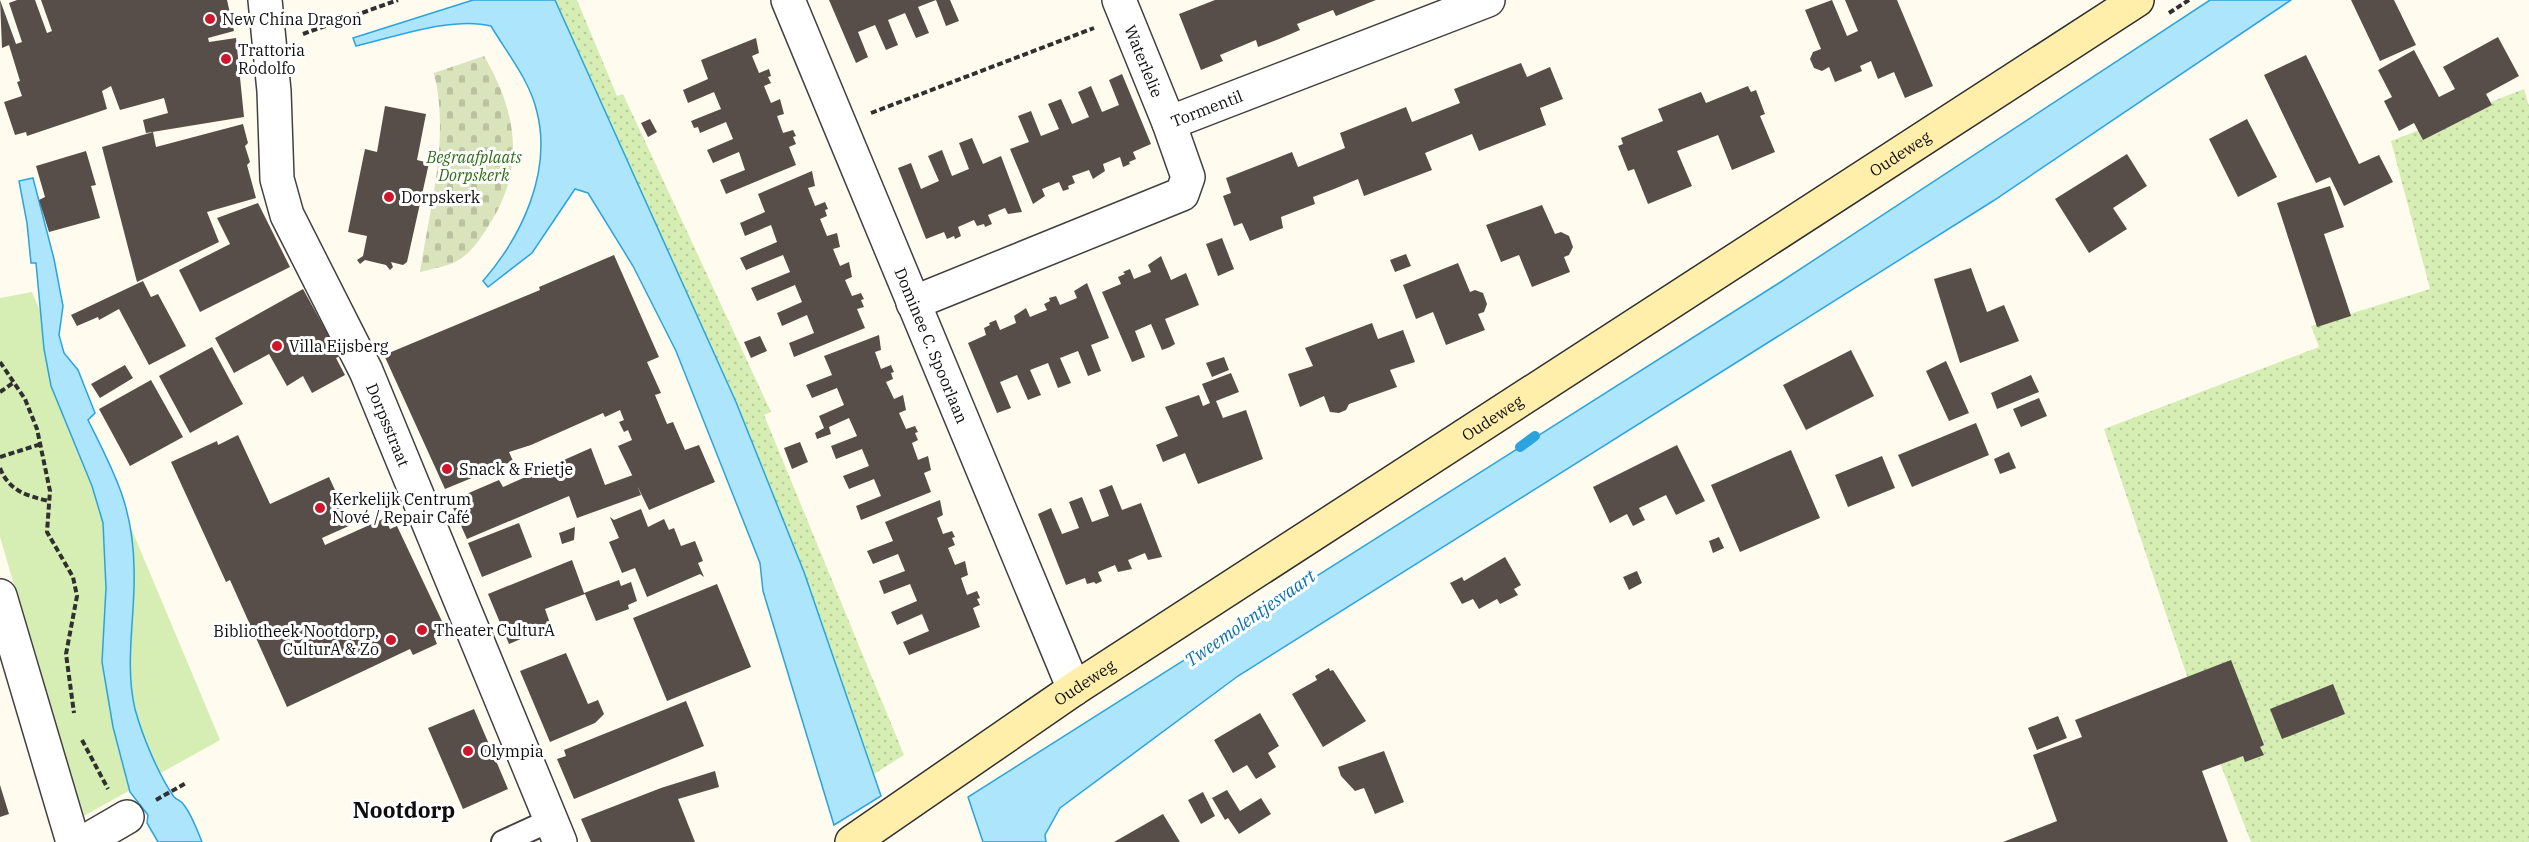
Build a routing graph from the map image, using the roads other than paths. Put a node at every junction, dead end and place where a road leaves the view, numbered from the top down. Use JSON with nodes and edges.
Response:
{"nodes":[{"id":1,"x":266,"y":0,"type":"edge"},
{"id":2,"x":788,"y":0,"type":"edge"},
{"id":3,"x":1488,"y":0,"type":"edge"},
{"id":4,"x":2137,"y":0,"type":"edge"},
{"id":5,"x":1122,"y":8,"type":"edge"},
{"id":6,"x":1169,"y":123,"type":"junction"},
{"id":7,"x":913,"y":303,"type":"junction"},
{"id":8,"x":0,"y":596,"type":"edge"},
{"id":9,"x":1074,"y":689,"type":"junction"},
{"id":10,"x":126,"y":818,"type":"road end"},
{"id":11,"x":556,"y":831,"type":"edge"},
{"id":12,"x":73,"y":842,"type":"edge"},
{"id":13,"x":84,"y":842,"type":"edge"},
{"id":14,"x":503,"y":842,"type":"edge"},
{"id":15,"x":852,"y":842,"type":"edge"}],
"edges":[{"from":1,"to":11,"type":"street","name":"Dorpsstraat"},
{"from":2,"to":7,"type":"street","name":"Dominee C. Spoorlaan"},
{"from":3,"to":6,"type":"street","name":"Tormentil"},
{"from":4,"to":9,"type":"street","name":"Oudeweg"},
{"from":5,"to":6,"type":"street","name":"Waterlelie"},
{"from":6,"to":7,"type":"street","name":"Tormentil"},
{"from":7,"to":9,"type":"street","name":"Dominee C. Spoorlaan"},
{"from":8,"to":12,"type":"street"},
{"from":9,"to":15,"type":"street","name":"Oudeweg"},
{"from":10,"to":13,"type":"street"},
{"from":11,"to":14,"type":"lane"}]}
